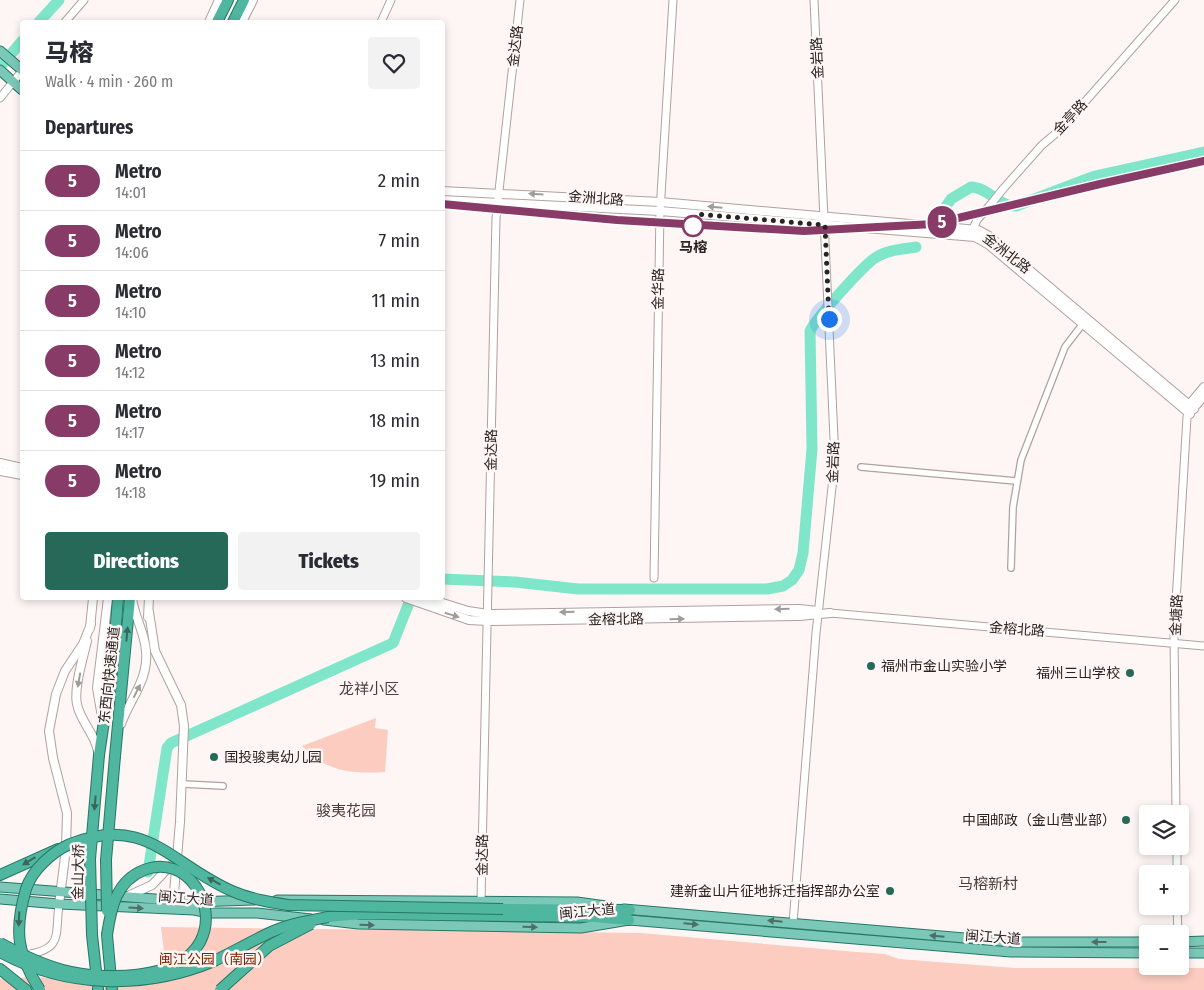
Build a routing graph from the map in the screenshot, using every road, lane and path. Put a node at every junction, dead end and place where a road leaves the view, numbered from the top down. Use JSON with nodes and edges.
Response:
{"nodes":[{"id":1,"x":84,"y":0,"type":"edge"},
{"id":2,"x":219,"y":0,"type":"edge"},
{"id":3,"x":228,"y":0,"type":"edge"},
{"id":4,"x":244,"y":0,"type":"edge"},
{"id":5,"x":253,"y":0,"type":"edge"},
{"id":6,"x":392,"y":0,"type":"edge"},
{"id":7,"x":520,"y":0,"type":"edge"},
{"id":8,"x":673,"y":0,"type":"edge"},
{"id":9,"x":814,"y":0,"type":"edge"},
{"id":10,"x":1175,"y":0,"type":"edge"},
{"id":11,"x":67,"y":20,"type":"edge"},
{"id":12,"x":210,"y":20,"type":"edge"},
{"id":13,"x":218,"y":20,"type":"edge"},
{"id":14,"x":234,"y":20,"type":"edge"},
{"id":15,"x":243,"y":20,"type":"edge"},
{"id":16,"x":382,"y":20,"type":"edge"},
{"id":17,"x":2,"y":52,"type":"edge"},
{"id":18,"x":20,"y":69,"type":"edge"},
{"id":19,"x":2,"y":72,"type":"edge"},
{"id":20,"x":20,"y":73,"type":"edge"},
{"id":21,"x":13,"y":82,"type":"junction"},
{"id":22,"x":20,"y":88,"type":"edge"},
{"id":23,"x":0,"y":98,"type":"edge"},
{"id":24,"x":445,"y":191,"type":"edge"},
{"id":25,"x":498,"y":192,"type":"junction"},
{"id":26,"x":445,"y":200,"type":"edge"},
{"id":27,"x":660,"y":202,"type":"junction"},
{"id":28,"x":496,"y":203,"type":"junction"},
{"id":29,"x":660,"y":211,"type":"junction"},
{"id":30,"x":825,"y":221,"type":"junction"},
{"id":31,"x":971,"y":232,"type":"junction"},
{"id":32,"x":1085,"y":321,"type":"junction"},
{"id":33,"x":1204,"y":387,"type":"edge"},
{"id":34,"x":1204,"y":396,"type":"edge"},
{"id":35,"x":1189,"y":411,"type":"junction"},
{"id":36,"x":0,"y":463,"type":"edge"},
{"id":37,"x":861,"y":467,"type":"dead end"},
{"id":38,"x":20,"y":468,"type":"edge"},
{"id":39,"x":0,"y":470,"type":"edge"},
{"id":40,"x":20,"y":475,"type":"edge"},
{"id":41,"x":1016,"y":481,"type":"junction"},
{"id":42,"x":1011,"y":568,"type":"dead end"},
{"id":43,"x":654,"y":578,"type":"dead end"},
{"id":44,"x":93,"y":600,"type":"edge"},
{"id":45,"x":108,"y":600,"type":"edge"},
{"id":46,"x":118,"y":600,"type":"edge"},
{"id":47,"x":131,"y":600,"type":"edge"},
{"id":48,"x":132,"y":600,"type":"edge"},
{"id":49,"x":149,"y":600,"type":"edge"},
{"id":50,"x":412,"y":600,"type":"edge"},
{"id":51,"x":433,"y":600,"type":"edge"},
{"id":52,"x":149,"y":612,"type":"junction"},
{"id":53,"x":818,"y":613,"type":"junction"},
{"id":54,"x":830,"y":613,"type":"joint"},
{"id":55,"x":488,"y":617,"type":"junction"},
{"id":56,"x":91,"y":624,"type":"junction"},
{"id":57,"x":1174,"y":644,"type":"junction"},
{"id":58,"x":1204,"y":646,"type":"edge"},
{"id":59,"x":146,"y":651,"type":"junction"},
{"id":60,"x":102,"y":731,"type":"junction"},
{"id":61,"x":117,"y":735,"type":"junction"},
{"id":62,"x":99,"y":755,"type":"junction"},
{"id":63,"x":115,"y":756,"type":"joint"},
{"id":64,"x":183,"y":784,"type":"junction"},
{"id":65,"x":222,"y":786,"type":"dead end"},
{"id":66,"x":1176,"y":805,"type":"edge"},
{"id":67,"x":177,"y":845,"type":"junction"},
{"id":68,"x":59,"y":849,"type":"junction"},
{"id":69,"x":0,"y":875,"type":"edge"},
{"id":70,"x":0,"y":887,"type":"edge"},
{"id":71,"x":60,"y":892,"type":"junction"},
{"id":72,"x":126,"y":897,"type":"junction"},
{"id":73,"x":0,"y":898,"type":"edge"},
{"id":74,"x":481,"y":901,"type":"junction"},
{"id":75,"x":59,"y":904,"type":"junction"},
{"id":76,"x":173,"y":905,"type":"junction"},
{"id":77,"x":503,"y":912,"type":"junction"},
{"id":78,"x":630,"y":915,"type":"junction"},
{"id":79,"x":328,"y":917,"type":"junction"},
{"id":80,"x":793,"y":923,"type":"junction"},
{"id":81,"x":107,"y":935,"type":"junction"},
{"id":82,"x":1204,"y":941,"type":"edge"},
{"id":83,"x":1139,"y":942,"type":"edge"},
{"id":84,"x":1189,"y":942,"type":"edge"},
{"id":85,"x":0,"y":943,"type":"edge"},
{"id":86,"x":0,"y":952,"type":"edge"},
{"id":87,"x":1139,"y":953,"type":"edge"},
{"id":88,"x":1189,"y":953,"type":"edge"},
{"id":89,"x":1204,"y":953,"type":"edge"},
{"id":90,"x":0,"y":958,"type":"edge"},
{"id":91,"x":0,"y":969,"type":"edge"},
{"id":92,"x":26,"y":990,"type":"edge"},
{"id":93,"x":40,"y":990,"type":"edge"},
{"id":94,"x":98,"y":990,"type":"edge"},
{"id":95,"x":112,"y":990,"type":"edge"},
{"id":96,"x":220,"y":990,"type":"edge"}],
"edges":[{"from":1,"to":11,"type":"street"},
{"from":2,"to":12,"type":"main road"},
{"from":3,"to":13,"type":"highway"},
{"from":4,"to":14,"type":"highway"},
{"from":5,"to":15,"type":"main road"},
{"from":6,"to":16,"type":"street"},
{"from":7,"to":25,"type":"street","name":"金达路"},
{"from":8,"to":27,"type":"street","name":"金华路"},
{"from":9,"to":30,"type":"street","name":"金岩路"},
{"from":10,"to":31,"type":"street","name":"金亭路","bridge":true},
{"from":17,"to":18,"type":"main road"},
{"from":19,"to":21,"type":"main road"},
{"from":20,"to":21,"type":"street"},
{"from":21,"to":22,"type":"main road"},
{"from":21,"to":23,"type":"street"},
{"from":24,"to":25,"type":"main road","name":"金洲北路"},
{"from":27,"to":25,"type":"main road","name":"金洲北路","one_way":true},
{"from":25,"to":28,"type":"street","name":"金达路"},
{"from":26,"to":28,"type":"main road","name":"金洲北路"},
{"from":27,"to":29,"type":"street","name":"金华路"},
{"from":30,"to":27,"type":"main road","name":"金洲北路","one_way":true},
{"from":28,"to":29,"type":"main road","name":"金洲北路"},
{"from":28,"to":55,"type":"street","name":"金达路"},
{"from":29,"to":30,"type":"main road","name":"金洲北路"},
{"from":29,"to":43,"type":"street","name":"金华路"},
{"from":30,"to":31,"type":"main road","name":"金洲北路"},
{"from":30,"to":53,"type":"street","name":"金岩路"},
{"from":31,"to":32,"type":"main road","name":"金洲北路"},
{"from":32,"to":35,"type":"main road","name":"金洲北路"},
{"from":32,"to":41,"type":"street"},
{"from":33,"to":35,"type":"main road"},
{"from":34,"to":35,"type":"main road"},
{"from":35,"to":57,"type":"street","name":"金塘路"},
{"from":36,"to":38,"type":"main road"},
{"from":37,"to":41,"type":"street"},
{"from":39,"to":40,"type":"main road"},
{"from":41,"to":42,"type":"street"},
{"from":44,"to":56,"type":"main road"},
{"from":45,"to":60,"type":"main road"},
{"from":46,"to":60,"type":"highway","name":"东西向快速通道"},
{"from":61,"to":47,"type":"highway","name":"东西向快速通道","one_way":true},
{"from":48,"to":59,"type":"main road"},
{"from":49,"to":52,"type":"main road"},
{"from":50,"to":55,"type":"main road","name":"金榕北路","one_way":true},
{"from":51,"to":55,"type":"main road","name":"金榕北路"},
{"from":52,"to":59,"type":"main road"},
{"from":52,"to":64,"type":"main road"},
{"from":53,"to":54,"type":"main road","name":"金榕北路"},
{"from":53,"to":55,"type":"main road","name":"金榕北路"},
{"from":53,"to":80,"type":"street","name":"金岩路"},
{"from":54,"to":57,"type":"street","name":"金榕北路"},
{"from":55,"to":74,"type":"street","name":"金达路"},
{"from":56,"to":62,"type":"main road","one_way":true},
{"from":56,"to":71,"type":"main road"},
{"from":57,"to":58,"type":"street","name":"金榕北路"},
{"from":57,"to":66,"type":"street","name":"金塘路"},
{"from":61,"to":59,"type":"main road","one_way":true},
{"from":60,"to":62,"type":"highway","name":"东西向快速通道"},
{"from":61,"to":63,"type":"highway","name":"东西向快速通道"},
{"from":62,"to":94,"type":"highway","name":"金山大桥","one_way":true,"bridge":true},
{"from":63,"to":81,"type":"highway","name":"金山大桥","bridge":true},
{"from":64,"to":65,"type":"street"},
{"from":64,"to":67,"type":"main road"},
{"from":67,"to":72,"type":"main road"},
{"from":67,"to":76,"type":"main road"},
{"from":68,"to":69,"type":"highway","one_way":true},
{"from":77,"to":68,"type":"highway","one_way":true,"bridge":true},
{"from":68,"to":93,"type":"highway","one_way":true,"bridge":true},
{"from":70,"to":71,"type":"main road","name":"闽江大道"},
{"from":71,"to":72,"type":"main road","name":"闽江大道"},
{"from":71,"to":75,"type":"main road"},
{"from":72,"to":76,"type":"main road","name":"闽江大道"},
{"from":73,"to":75,"type":"main road","name":"闽江大道"},
{"from":74,"to":76,"type":"main road","name":"闽江大道"},
{"from":74,"to":78,"type":"main road","name":"闽江大道"},
{"from":75,"to":76,"type":"main road","name":"闽江大道","one_way":true},
{"from":75,"to":90,"type":"street"},
{"from":76,"to":78,"type":"main road","name":"闽江大道","one_way":true},
{"from":77,"to":78,"type":"highway"},
{"from":77,"to":79,"type":"highway"},
{"from":80,"to":78,"type":"main road","name":"闽江大道","one_way":true},
{"from":78,"to":87,"type":"main road","name":"闽江大道","one_way":true},
{"from":79,"to":86,"type":"highway","bridge":true},
{"from":79,"to":96,"type":"highway","bridge":true},
{"from":83,"to":80,"type":"main road","name":"闽江大道","one_way":true},
{"from":81,"to":85,"type":"highway","bridge":true},
{"from":81,"to":95,"type":"highway","name":"金山大桥","bridge":true},
{"from":82,"to":84,"type":"main road"},
{"from":88,"to":89,"type":"main road"},
{"from":91,"to":92,"type":"highway"}]}
